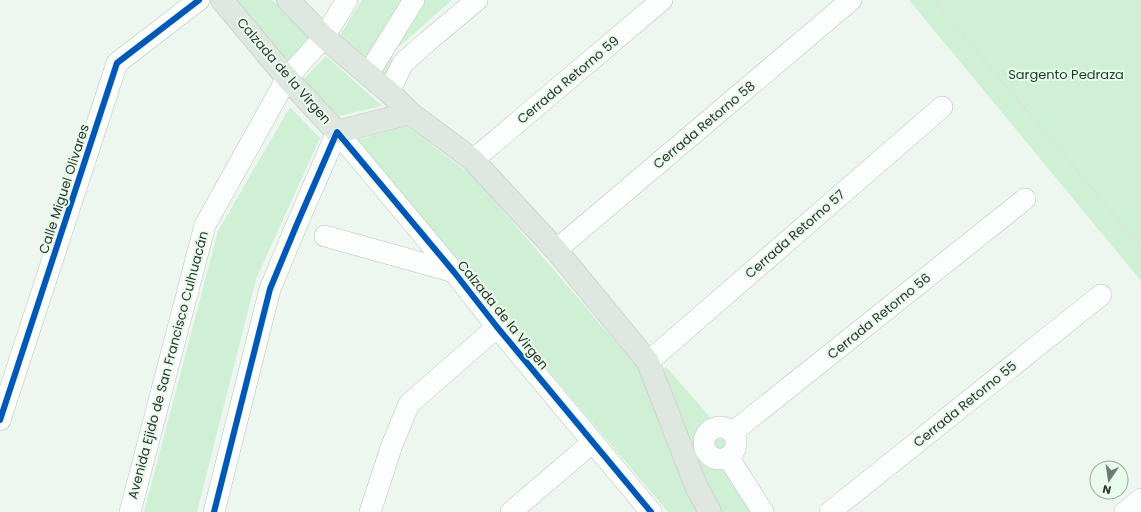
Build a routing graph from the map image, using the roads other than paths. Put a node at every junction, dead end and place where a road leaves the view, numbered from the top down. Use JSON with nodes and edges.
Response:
{"nodes":[{"id":1,"x":199,"y":0,"type":"edge"},
{"id":2,"x":222,"y":0,"type":"edge"},
{"id":3,"x":288,"y":0,"type":"edge"},
{"id":4,"x":347,"y":0,"type":"edge"},
{"id":5,"x":414,"y":0,"type":"edge"},
{"id":6,"x":477,"y":0,"type":"edge"},
{"id":7,"x":662,"y":0,"type":"edge"},
{"id":8,"x":851,"y":0,"type":"edge"},
{"id":9,"x":324,"y":37,"type":"junction"},
{"id":10,"x":368,"y":74,"type":"junction"},
{"id":11,"x":287,"y":78,"type":"junction"},
{"id":12,"x":389,"y":92,"type":"junction"},
{"id":13,"x":942,"y":107,"type":"dead end"},
{"id":14,"x":410,"y":113,"type":"junction"},
{"id":15,"x":337,"y":132,"type":"junction"},
{"id":16,"x":473,"y":160,"type":"junction"},
{"id":17,"x":1025,"y":199,"type":"dead end"},
{"id":18,"x":325,"y":236,"type":"dead end"},
{"id":19,"x":556,"y":250,"type":"junction"},
{"id":20,"x":454,"y":272,"type":"junction"},
{"id":21,"x":1101,"y":295,"type":"dead end"},
{"id":22,"x":497,"y":327,"type":"junction"},
{"id":23,"x":648,"y":362,"type":"junction"},
{"id":24,"x":0,"y":420,"type":"edge"},
{"id":25,"x":733,"y":432,"type":"junction"},
{"id":26,"x":593,"y":442,"type":"junction"},
{"id":27,"x":728,"y":457,"type":"junction"},
{"id":28,"x":1141,"y":499,"type":"edge"},
{"id":29,"x":130,"y":512,"type":"edge"},
{"id":30,"x":214,"y":512,"type":"edge"},
{"id":31,"x":370,"y":512,"type":"edge"},
{"id":32,"x":512,"y":512,"type":"edge"},
{"id":33,"x":651,"y":512,"type":"edge"},
{"id":34,"x":710,"y":512,"type":"edge"},
{"id":35,"x":762,"y":512,"type":"edge"},
{"id":36,"x":830,"y":512,"type":"edge"},
{"id":37,"x":1125,"y":512,"type":"edge"}],
"edges":[{"from":1,"to":24,"type":"street","name":"Calle Miguel Olivares"},
{"from":2,"to":11,"type":"main road","name":"Calzada de la Virgen"},
{"from":3,"to":9,"type":"main road"},
{"from":4,"to":9,"type":"street","name":"Avenida Ejido de San Francisco Culhuacán"},
{"from":5,"to":10,"type":"street"},
{"from":6,"to":12,"type":"street"},
{"from":7,"to":16,"type":"street","name":"Cerrada Retorno 59"},
{"from":8,"to":19,"type":"street","name":"Cerrada Retorno 58"},
{"from":9,"to":10,"type":"main road"},
{"from":9,"to":11,"type":"street","name":"Avenida Ejido de San Francisco Culhuacán"},
{"from":10,"to":12,"type":"main road"},
{"from":11,"to":15,"type":"main road","name":"Calzada de la Virgen"},
{"from":11,"to":29,"type":"street","name":"Avenida Ejido de San Francisco Culhuacán"},
{"from":12,"to":14,"type":"main road"},
{"from":13,"to":23,"type":"street","name":"Cerrada Retorno 57"},
{"from":14,"to":15,"type":"main road"},
{"from":14,"to":16,"type":"main road"},
{"from":15,"to":20,"type":"street","name":"Calzada de la Virgen"},
{"from":15,"to":30,"type":"street"},
{"from":16,"to":19,"type":"main road"},
{"from":17,"to":25,"type":"street","name":"Cerrada Retorno 56"},
{"from":18,"to":20,"type":"street"},
{"from":19,"to":23,"type":"main road"},
{"from":20,"to":22,"type":"street","name":"Calzada de la Virgen"},
{"from":21,"to":36,"type":"street","name":"Cerrada Retorno 55"},
{"from":22,"to":26,"type":"street","name":"Calzada de la Virgen"},
{"from":22,"to":31,"type":"street"},
{"from":23,"to":34,"type":"main road"},
{"from":25,"to":27,"type":"street"},
{"from":25,"to":27,"type":"street"},
{"from":26,"to":32,"type":"street"},
{"from":26,"to":33,"type":"street","name":"Calzada de la Virgen"},
{"from":27,"to":35,"type":"street"},
{"from":28,"to":37,"type":"street"}]}
